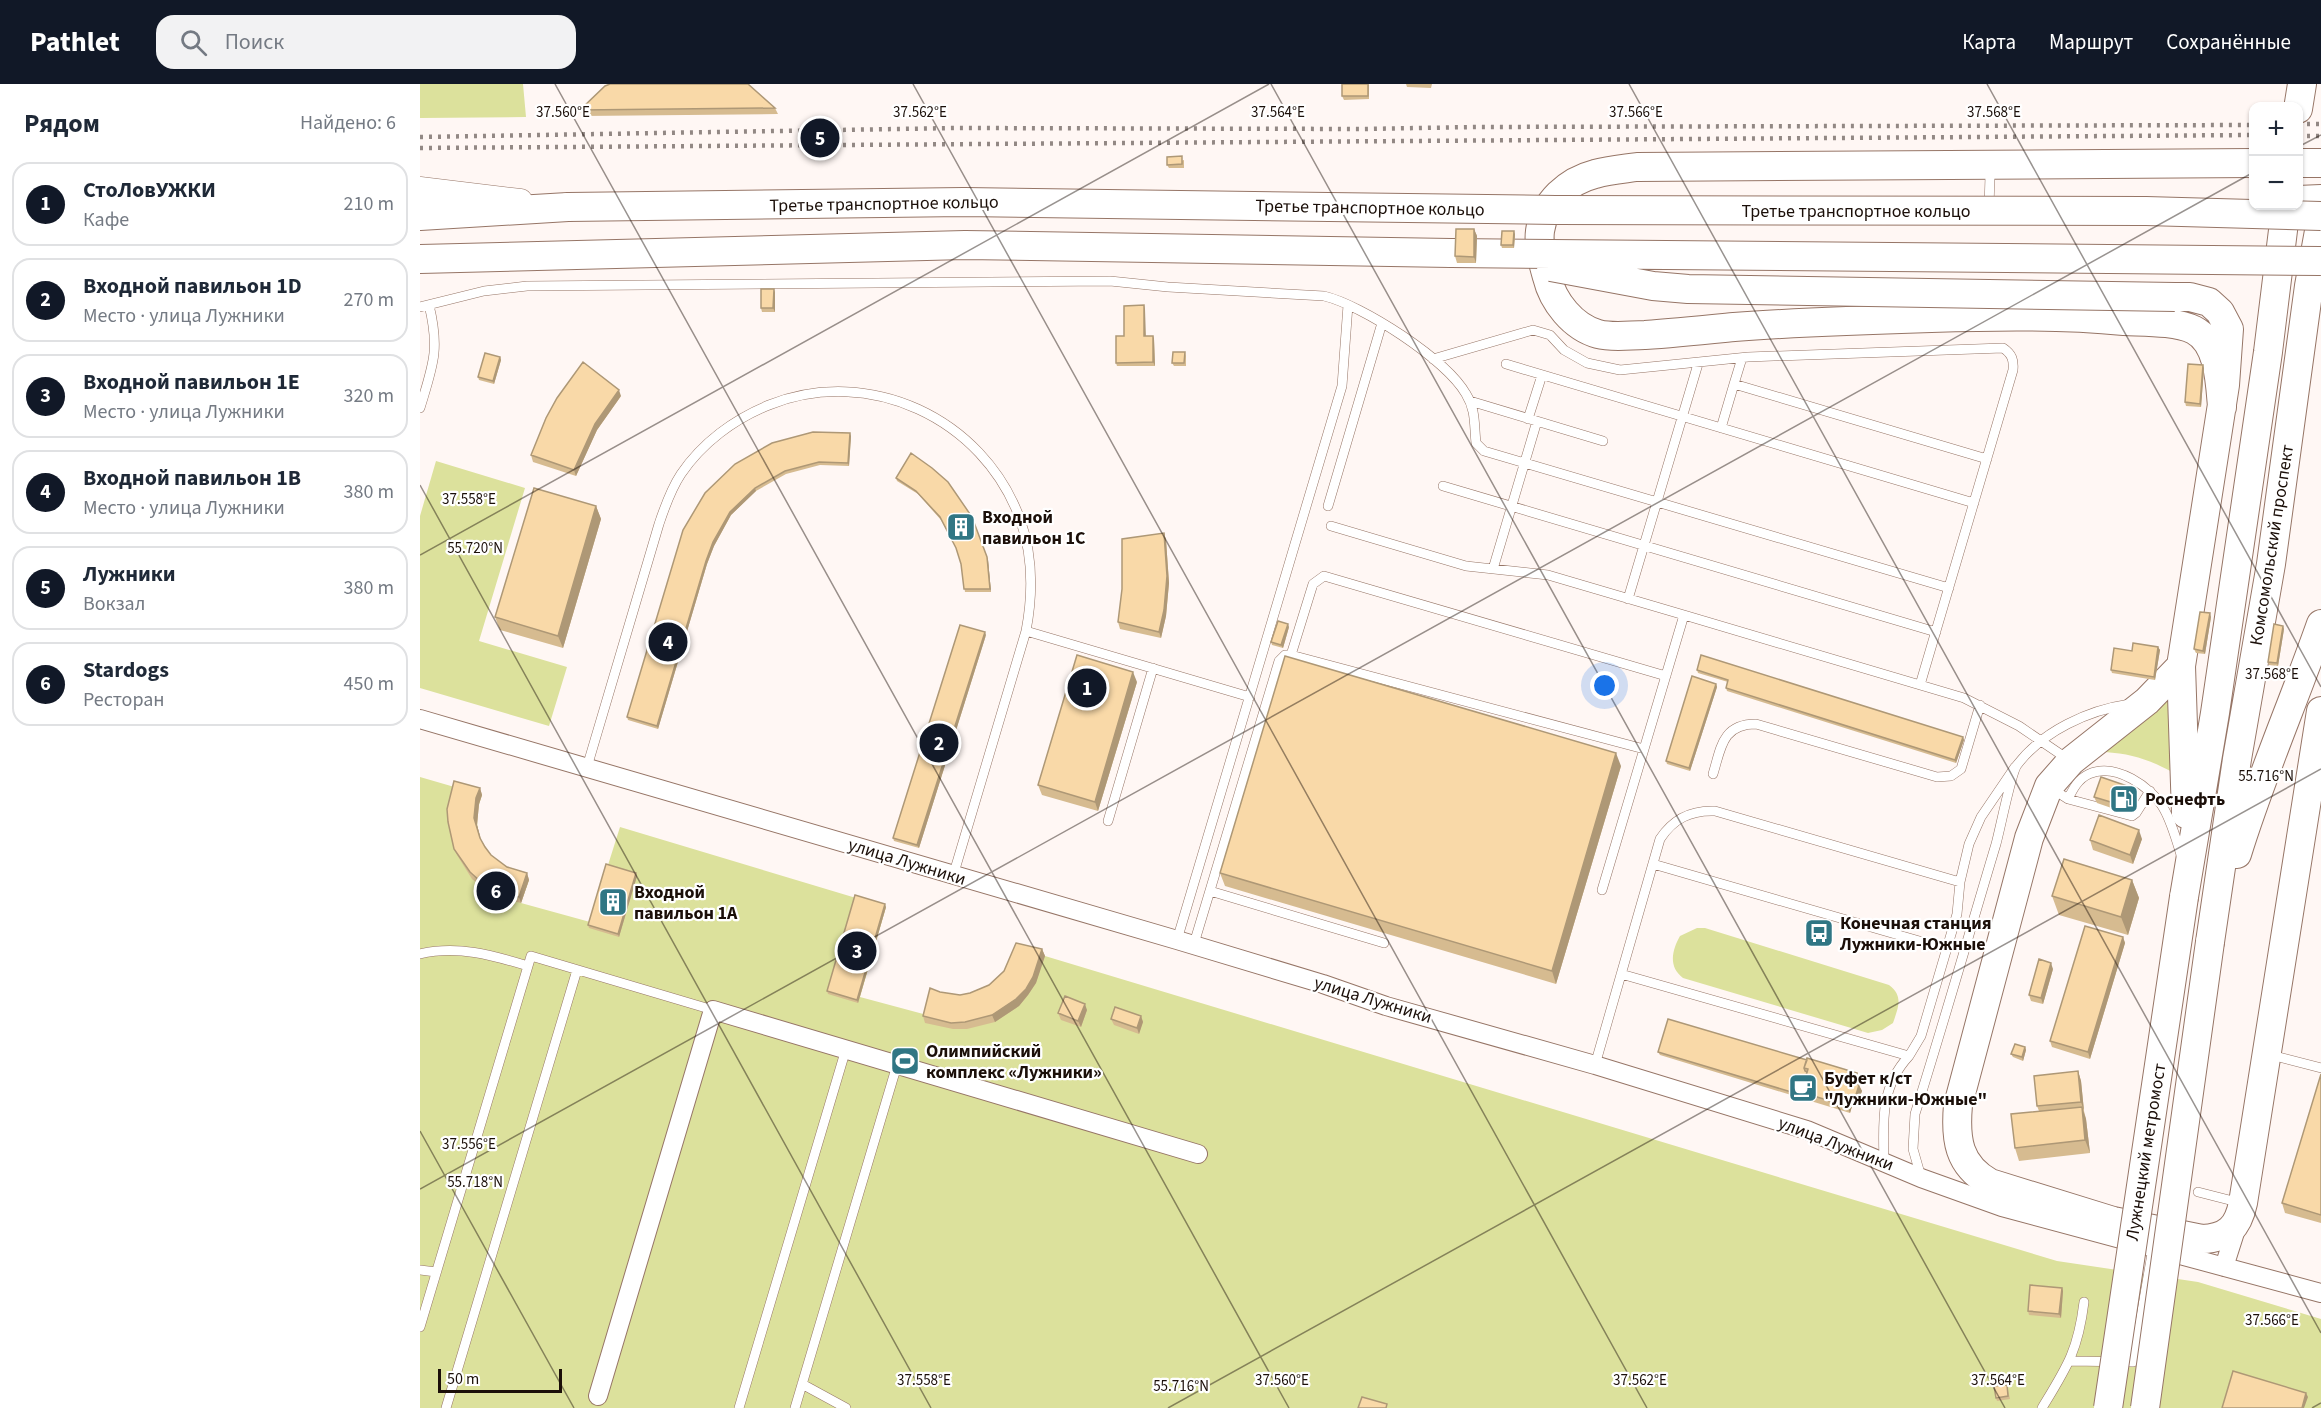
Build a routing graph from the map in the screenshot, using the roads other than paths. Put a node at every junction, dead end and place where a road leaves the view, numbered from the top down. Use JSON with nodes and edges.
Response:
{"nodes":[{"id":1,"x":2302,"y":84,"type":"edge"},
{"id":2,"x":2299,"y":102,"type":"edge"},
{"id":3,"x":2249,"y":163,"type":"edge"},
{"id":4,"x":2303,"y":163,"type":"edge"},
{"id":5,"x":2321,"y":163,"type":"edge"},
{"id":6,"x":1989,"y":176,"type":"dead end"},
{"id":7,"x":420,"y":190,"type":"edge"},
{"id":8,"x":2321,"y":199,"type":"edge"},
{"id":9,"x":2303,"y":200,"type":"edge"},
{"id":10,"x":2249,"y":203,"type":"edge"},
{"id":11,"x":568,"y":207,"type":"junction"},
{"id":12,"x":2285,"y":210,"type":"edge"},
{"id":13,"x":2146,"y":211,"type":"junction"},
{"id":14,"x":420,"y":216,"type":"edge"},
{"id":15,"x":1989,"y":218,"type":"dead end"},
{"id":16,"x":2321,"y":218,"type":"edge"},
{"id":17,"x":1451,"y":253,"type":"junction"},
{"id":18,"x":428,"y":260,"type":"edge"},
{"id":19,"x":2321,"y":261,"type":"edge"},
{"id":20,"x":2274,"y":292,"type":"junction"},
{"id":21,"x":1348,"y":305,"type":"junction"},
{"id":22,"x":424,"y":306,"type":"edge"},
{"id":23,"x":1382,"y":323,"type":"junction"},
{"id":24,"x":1742,"y":358,"type":"junction"},
{"id":25,"x":1433,"y":359,"type":"junction"},
{"id":26,"x":1506,"y":364,"type":"dead end"},
{"id":27,"x":1698,"y":364,"type":"junction"},
{"id":28,"x":1542,"y":375,"type":"junction"},
{"id":29,"x":1734,"y":384,"type":"junction"},
{"id":30,"x":2224,"y":396,"type":"junction"},
{"id":31,"x":1470,"y":401,"type":"junction"},
{"id":32,"x":420,"y":408,"type":"edge"},
{"id":33,"x":1683,"y":417,"type":"junction"},
{"id":34,"x":1533,"y":420,"type":"junction"},
{"id":35,"x":1721,"y":428,"type":"junction"},
{"id":36,"x":1604,"y":441,"type":"dead end"},
{"id":37,"x":1987,"y":459,"type":"junction"},
{"id":38,"x":1524,"y":463,"type":"junction"},
{"id":39,"x":1443,"y":486,"type":"dead end"},
{"id":40,"x":1657,"y":502,"type":"junction"},
{"id":41,"x":1974,"y":503,"type":"junction"},
{"id":42,"x":1328,"y":506,"type":"dead end"},
{"id":43,"x":1511,"y":507,"type":"junction"},
{"id":44,"x":1331,"y":526,"type":"dead end"},
{"id":45,"x":1644,"y":546,"type":"junction"},
{"id":46,"x":1493,"y":568,"type":"junction"},
{"id":47,"x":1948,"y":588,"type":"junction"},
{"id":48,"x":1628,"y":599,"type":"junction"},
{"id":49,"x":1684,"y":615,"type":"junction"},
{"id":50,"x":2321,"y":624,"type":"edge"},
{"id":51,"x":1026,"y":631,"type":"junction"},
{"id":52,"x":1936,"y":632,"type":"junction"},
{"id":53,"x":1292,"y":655,"type":"junction"},
{"id":54,"x":2181,"y":666,"type":"junction"},
{"id":55,"x":1153,"y":668,"type":"junction"},
{"id":56,"x":1666,"y":676,"type":"junction"},
{"id":57,"x":1920,"y":685,"type":"junction"},
{"id":58,"x":1250,"y":697,"type":"junction"},
{"id":59,"x":2147,"y":701,"type":"junction"},
{"id":60,"x":1980,"y":705,"type":"junction"},
{"id":61,"x":2321,"y":711,"type":"edge"},
{"id":62,"x":420,"y":719,"type":"edge"},
{"id":63,"x":2042,"y":740,"type":"junction"},
{"id":64,"x":1644,"y":749,"type":"junction"},
{"id":65,"x":2071,"y":761,"type":"junction"},
{"id":66,"x":587,"y":767,"type":"junction"},
{"id":67,"x":2015,"y":767,"type":"junction"},
{"id":68,"x":1713,"y":774,"type":"dead end"},
{"id":69,"x":2150,"y":791,"type":"junction"},
{"id":70,"x":2058,"y":793,"type":"junction"},
{"id":71,"x":1108,"y":821,"type":"dead end"},
{"id":72,"x":1653,"y":864,"type":"junction"},
{"id":73,"x":953,"y":876,"type":"junction"},
{"id":74,"x":1960,"y":882,"type":"junction"},
{"id":75,"x":2186,"y":885,"type":"junction"},
{"id":76,"x":1602,"y":890,"type":"dead end"},
{"id":77,"x":1210,"y":891,"type":"junction"},
{"id":78,"x":2211,"y":942,"type":"junction"},
{"id":79,"x":1384,"y":943,"type":"dead end"},
{"id":80,"x":1185,"y":944,"type":"junction"},
{"id":81,"x":1947,"y":949,"type":"junction"},
{"id":82,"x":420,"y":954,"type":"edge"},
{"id":83,"x":528,"y":966,"type":"junction"},
{"id":84,"x":577,"y":970,"type":"junction"},
{"id":85,"x":1621,"y":974,"type":"junction"},
{"id":86,"x":712,"y":1010,"type":"junction"},
{"id":87,"x":846,"y":1049,"type":"junction"},
{"id":88,"x":2265,"y":1054,"type":"junction"},
{"id":89,"x":1909,"y":1056,"type":"junction"},
{"id":90,"x":897,"y":1065,"type":"junction"},
{"id":91,"x":1595,"y":1065,"type":"junction"},
{"id":92,"x":2321,"y":1068,"type":"edge"},
{"id":93,"x":1198,"y":1154,"type":"dead end"},
{"id":94,"x":1884,"y":1162,"type":"junction"},
{"id":95,"x":1921,"y":1178,"type":"junction"},
{"id":96,"x":2198,"y":1192,"type":"dead end"},
{"id":97,"x":2241,"y":1211,"type":"junction"},
{"id":98,"x":2153,"y":1248,"type":"junction"},
{"id":99,"x":2224,"y":1267,"type":"junction"},
{"id":100,"x":420,"y":1270,"type":"edge"},
{"id":101,"x":436,"y":1272,"type":"junction"},
{"id":102,"x":2321,"y":1293,"type":"edge"},
{"id":103,"x":2084,"y":1302,"type":"dead end"},
{"id":104,"x":420,"y":1328,"type":"edge"},
{"id":105,"x":2071,"y":1361,"type":"junction"},
{"id":106,"x":802,"y":1384,"type":"junction"},
{"id":107,"x":595,"y":1404,"type":"edge"},
{"id":108,"x":446,"y":1408,"type":"edge"},
{"id":109,"x":740,"y":1408,"type":"edge"},
{"id":110,"x":795,"y":1408,"type":"edge"},
{"id":111,"x":846,"y":1408,"type":"edge"},
{"id":112,"x":2042,"y":1408,"type":"edge"},
{"id":113,"x":2108,"y":1408,"type":"edge"},
{"id":114,"x":2145,"y":1408,"type":"edge"}],
"edges":[{"from":1,"to":2,"type":"main road"},
{"from":3,"to":30,"type":"main road"},
{"from":4,"to":5,"type":"main road"},
{"from":6,"to":15,"type":"lane"},
{"from":7,"to":11,"type":"main road"},
{"from":8,"to":9,"type":"main road"},
{"from":10,"to":13,"type":"main road","bridge":true},
{"from":11,"to":13,"type":"main road","name":"Третье транспортное кольцо","bridge":true},
{"from":11,"to":14,"type":"main road","name":"Третье транспортное кольцо"},
{"from":12,"to":20,"type":"main road","name":"Комсомольский проспект"},
{"from":13,"to":16,"type":"main road","name":"Третье транспортное кольцо","bridge":true},
{"from":16,"to":78,"type":"main road","name":"Комсомольский проспект"},
{"from":17,"to":18,"type":"main road"},
{"from":17,"to":19,"type":"main road","bridge":true},
{"from":17,"to":30,"type":"main road","bridge":true},
{"from":20,"to":30,"type":"main road"},
{"from":20,"to":75,"type":"main road","name":"Комсомольский проспект"},
{"from":21,"to":22,"type":"lane"},
{"from":21,"to":23,"type":"lane"},
{"from":21,"to":58,"type":"lane"},
{"from":22,"to":32,"type":"lane"},
{"from":23,"to":25,"type":"lane"},
{"from":23,"to":42,"type":"lane"},
{"from":24,"to":27,"type":"lane"},
{"from":24,"to":29,"type":"lane"},
{"from":24,"to":37,"type":"lane"},
{"from":25,"to":27,"type":"lane"},
{"from":25,"to":31,"type":"lane"},
{"from":26,"to":28,"type":"lane"},
{"from":27,"to":33,"type":"lane"},
{"from":28,"to":33,"type":"lane"},
{"from":28,"to":34,"type":"lane"},
{"from":29,"to":35,"type":"lane"},
{"from":29,"to":37,"type":"lane"},
{"from":30,"to":54,"type":"main road"},
{"from":31,"to":34,"type":"lane"},
{"from":31,"to":38,"type":"lane"},
{"from":33,"to":35,"type":"lane"},
{"from":33,"to":40,"type":"lane"},
{"from":34,"to":36,"type":"lane"},
{"from":34,"to":38,"type":"lane"},
{"from":35,"to":41,"type":"lane"},
{"from":37,"to":41,"type":"lane"},
{"from":38,"to":40,"type":"lane"},
{"from":38,"to":43,"type":"lane"},
{"from":39,"to":43,"type":"lane"},
{"from":40,"to":45,"type":"lane"},
{"from":40,"to":47,"type":"lane"},
{"from":41,"to":47,"type":"lane"},
{"from":43,"to":45,"type":"lane"},
{"from":43,"to":46,"type":"lane"},
{"from":44,"to":46,"type":"lane"},
{"from":45,"to":48,"type":"lane"},
{"from":45,"to":52,"type":"lane"},
{"from":46,"to":48,"type":"lane"},
{"from":47,"to":52,"type":"lane"},
{"from":48,"to":49,"type":"lane"},
{"from":49,"to":56,"type":"lane"},
{"from":49,"to":57,"type":"lane"},
{"from":50,"to":78,"type":"main road"},
{"from":51,"to":55,"type":"lane"},
{"from":51,"to":66,"type":"lane"},
{"from":51,"to":73,"type":"lane"},
{"from":52,"to":57,"type":"lane"},
{"from":53,"to":56,"type":"lane"},
{"from":53,"to":64,"type":"lane"},
{"from":53,"to":77,"type":"lane"},
{"from":54,"to":59,"type":"main road"},
{"from":54,"to":75,"type":"main road"},
{"from":55,"to":58,"type":"lane"},
{"from":55,"to":71,"type":"lane"},
{"from":56,"to":64,"type":"lane"},
{"from":57,"to":60,"type":"lane"},
{"from":58,"to":80,"type":"lane"},
{"from":59,"to":63,"type":"lane"},
{"from":59,"to":65,"type":"main road"},
{"from":60,"to":63,"type":"lane"},
{"from":60,"to":68,"type":"lane"},
{"from":61,"to":88,"type":"main road"},
{"from":62,"to":66,"type":"street","name":"улица Лужники"},
{"from":63,"to":65,"type":"lane"},
{"from":63,"to":67,"type":"lane"},
{"from":64,"to":76,"type":"lane"},
{"from":65,"to":70,"type":"main road"},
{"from":66,"to":73,"type":"street","name":"улица Лужники"},
{"from":67,"to":74,"type":"lane"},
{"from":67,"to":95,"type":"lane"},
{"from":69,"to":70,"type":"lane"},
{"from":69,"to":70,"type":"lane"},
{"from":69,"to":75,"type":"lane"},
{"from":70,"to":97,"type":"main road"},
{"from":72,"to":74,"type":"lane"},
{"from":72,"to":81,"type":"lane"},
{"from":72,"to":85,"type":"lane"},
{"from":73,"to":80,"type":"street","name":"улица Лужники"},
{"from":74,"to":81,"type":"lane"},
{"from":75,"to":113,"type":"main road","name":"Лужнецкий метромост","bridge":true},
{"from":77,"to":79,"type":"lane"},
{"from":77,"to":80,"type":"lane"},
{"from":78,"to":114,"type":"main road","name":"Лужнецкий метромост","bridge":true},
{"from":80,"to":91,"type":"street","name":"улица Лужники"},
{"from":81,"to":89,"type":"lane"},
{"from":82,"to":83,"type":"lane"},
{"from":83,"to":84,"type":"lane"},
{"from":83,"to":101,"type":"lane"},
{"from":84,"to":86,"type":"lane"},
{"from":84,"to":108,"type":"lane"},
{"from":85,"to":89,"type":"lane"},
{"from":85,"to":91,"type":"lane"},
{"from":86,"to":87,"type":"street"},
{"from":86,"to":107,"type":"street"},
{"from":87,"to":90,"type":"street"},
{"from":87,"to":109,"type":"lane"},
{"from":88,"to":92,"type":"lane"},
{"from":88,"to":97,"type":"main road"},
{"from":89,"to":94,"type":"lane"},
{"from":90,"to":93,"type":"street"},
{"from":90,"to":106,"type":"lane"},
{"from":91,"to":94,"type":"street","name":"улица Лужники"},
{"from":94,"to":95,"type":"street","name":"улица Лужники"},
{"from":95,"to":98,"type":"street","name":"улица Лужники"},
{"from":96,"to":97,"type":"lane"},
{"from":97,"to":99,"type":"street"},
{"from":98,"to":99,"type":"street","name":"улица Лужники"},
{"from":98,"to":105,"type":"lane"},
{"from":99,"to":102,"type":"street","name":"улица Лужники"},
{"from":100,"to":101,"type":"lane"},
{"from":101,"to":104,"type":"lane"},
{"from":103,"to":105,"type":"lane"},
{"from":105,"to":112,"type":"lane"},
{"from":106,"to":110,"type":"lane"},
{"from":106,"to":111,"type":"lane"}]}
